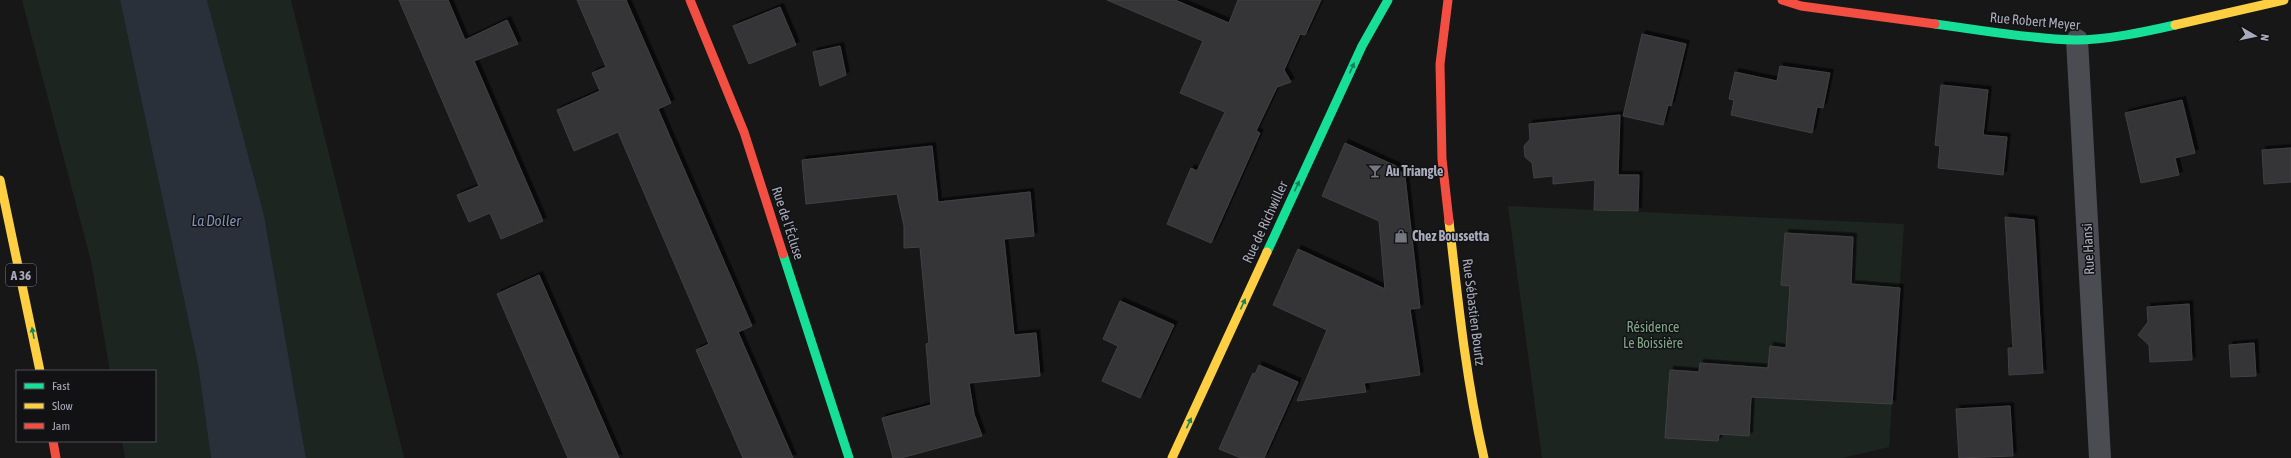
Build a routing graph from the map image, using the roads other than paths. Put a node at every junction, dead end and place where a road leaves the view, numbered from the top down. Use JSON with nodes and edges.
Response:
{"nodes":[{"id":1,"x":690,"y":0,"type":"edge"},
{"id":2,"x":1388,"y":0,"type":"edge"},
{"id":3,"x":1448,"y":0,"type":"edge"},
{"id":4,"x":1782,"y":0,"type":"edge"},
{"id":5,"x":2284,"y":0,"type":"edge"},
{"id":6,"x":2077,"y":40,"type":"junction"},
{"id":7,"x":0,"y":180,"type":"edge"},
{"id":8,"x":40,"y":370,"type":"edge"},
{"id":9,"x":53,"y":442,"type":"edge"},
{"id":10,"x":56,"y":458,"type":"edge"},
{"id":11,"x":849,"y":458,"type":"edge"},
{"id":12,"x":1172,"y":458,"type":"edge"},
{"id":13,"x":1484,"y":458,"type":"edge"},
{"id":14,"x":2100,"y":458,"type":"edge"}],
"edges":[{"from":1,"to":11,"type":"main road","name":"Rue de l'Écluse"},
{"from":12,"to":2,"type":"main road","name":"Rue de Richwiller","one_way":true},
{"from":3,"to":13,"type":"main road","name":"Rue Sébastien Bourtz"},
{"from":4,"to":6,"type":"main road","name":"Rue Robert Meyer"},
{"from":5,"to":6,"type":"main road","name":"Rue Robert Meyer"},
{"from":6,"to":14,"type":"street","name":"Rue Hansi"},
{"from":8,"to":7,"type":"main road","number":"A 36","one_way":true},
{"from":9,"to":10,"type":"main road"}]}
